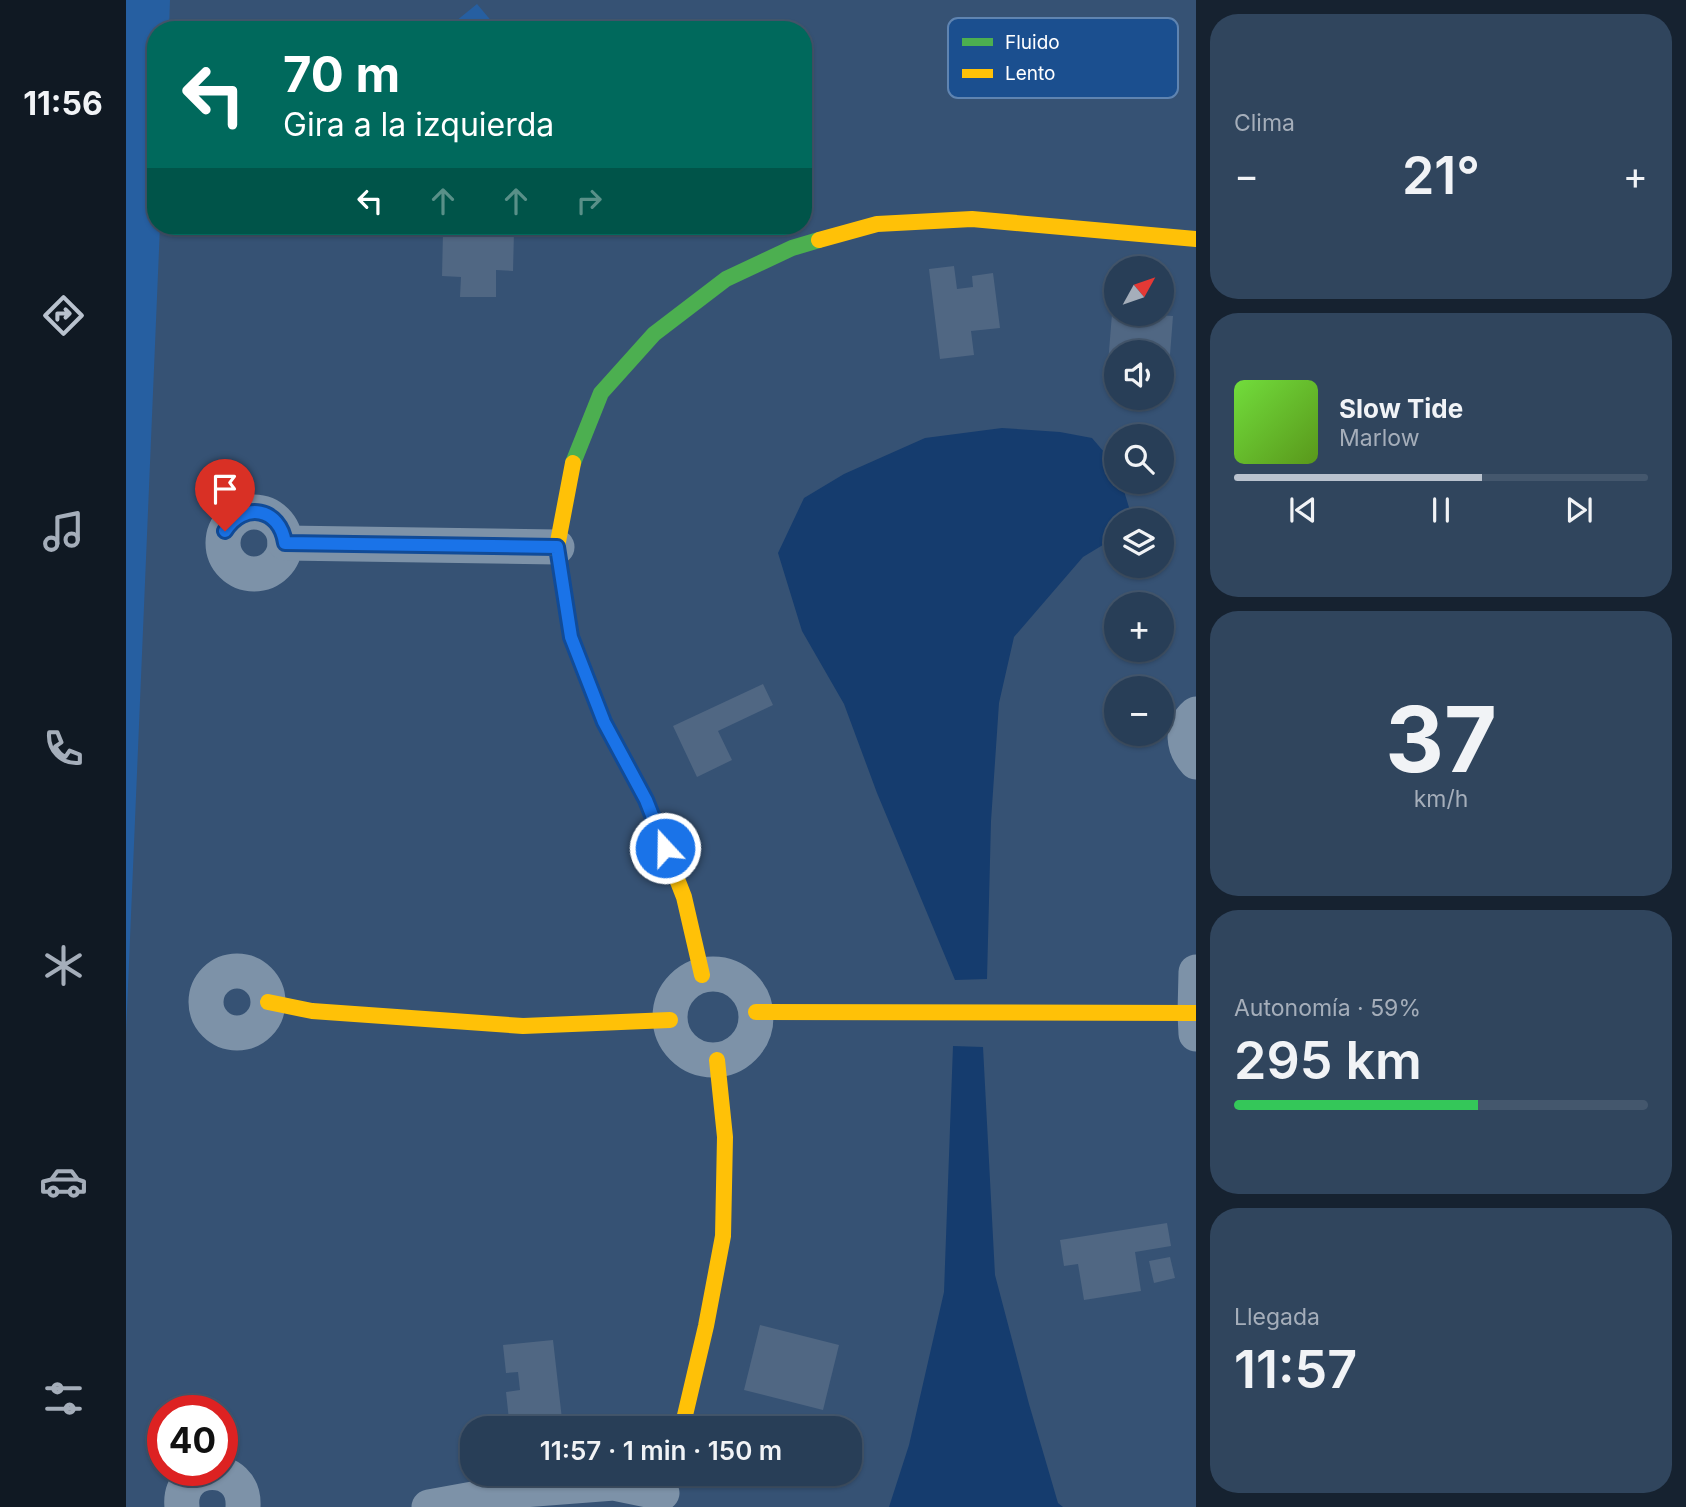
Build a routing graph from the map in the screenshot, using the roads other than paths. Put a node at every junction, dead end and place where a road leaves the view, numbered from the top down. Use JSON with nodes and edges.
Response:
{"nodes":[{"id":1,"x":1196,"y":239,"type":"edge"},
{"id":2,"x":285,"y":543,"type":"dead end"},
{"id":3,"x":557,"y":547,"type":"junction"},
{"id":4,"x":1196,"y":714,"type":"edge"},
{"id":5,"x":1196,"y":762,"type":"edge"},
{"id":6,"x":1196,"y":972,"type":"edge"},
{"id":7,"x":702,"y":975,"type":"junction"},
{"id":8,"x":268,"y":1002,"type":"dead end"},
{"id":9,"x":756,"y":1012,"type":"junction"},
{"id":10,"x":670,"y":1020,"type":"junction"},
{"id":11,"x":1195,"y":1023,"type":"edge"},
{"id":12,"x":717,"y":1060,"type":"junction"},
{"id":13,"x":685,"y":1416,"type":"edge"},
{"id":14,"x":664,"y":1491,"type":"edge"},
{"id":15,"x":182,"y":1507,"type":"edge"},
{"id":16,"x":243,"y":1507,"type":"edge"},
{"id":17,"x":429,"y":1507,"type":"edge"}],
"edges":[{"from":1,"to":3,"type":"street"},
{"from":2,"to":3,"type":"street"},
{"from":3,"to":7,"type":"street"},
{"from":4,"to":5,"type":"street"},
{"from":6,"to":11,"type":"street"},
{"from":7,"to":9,"type":"street"},
{"from":7,"to":10,"type":"street"},
{"from":8,"to":10,"type":"street"},
{"from":9,"to":11,"type":"street"},
{"from":9,"to":12,"type":"street"},
{"from":10,"to":12,"type":"street"},
{"from":12,"to":13,"type":"street"},
{"from":14,"to":17,"type":"street"},
{"from":15,"to":16,"type":"street"}]}
